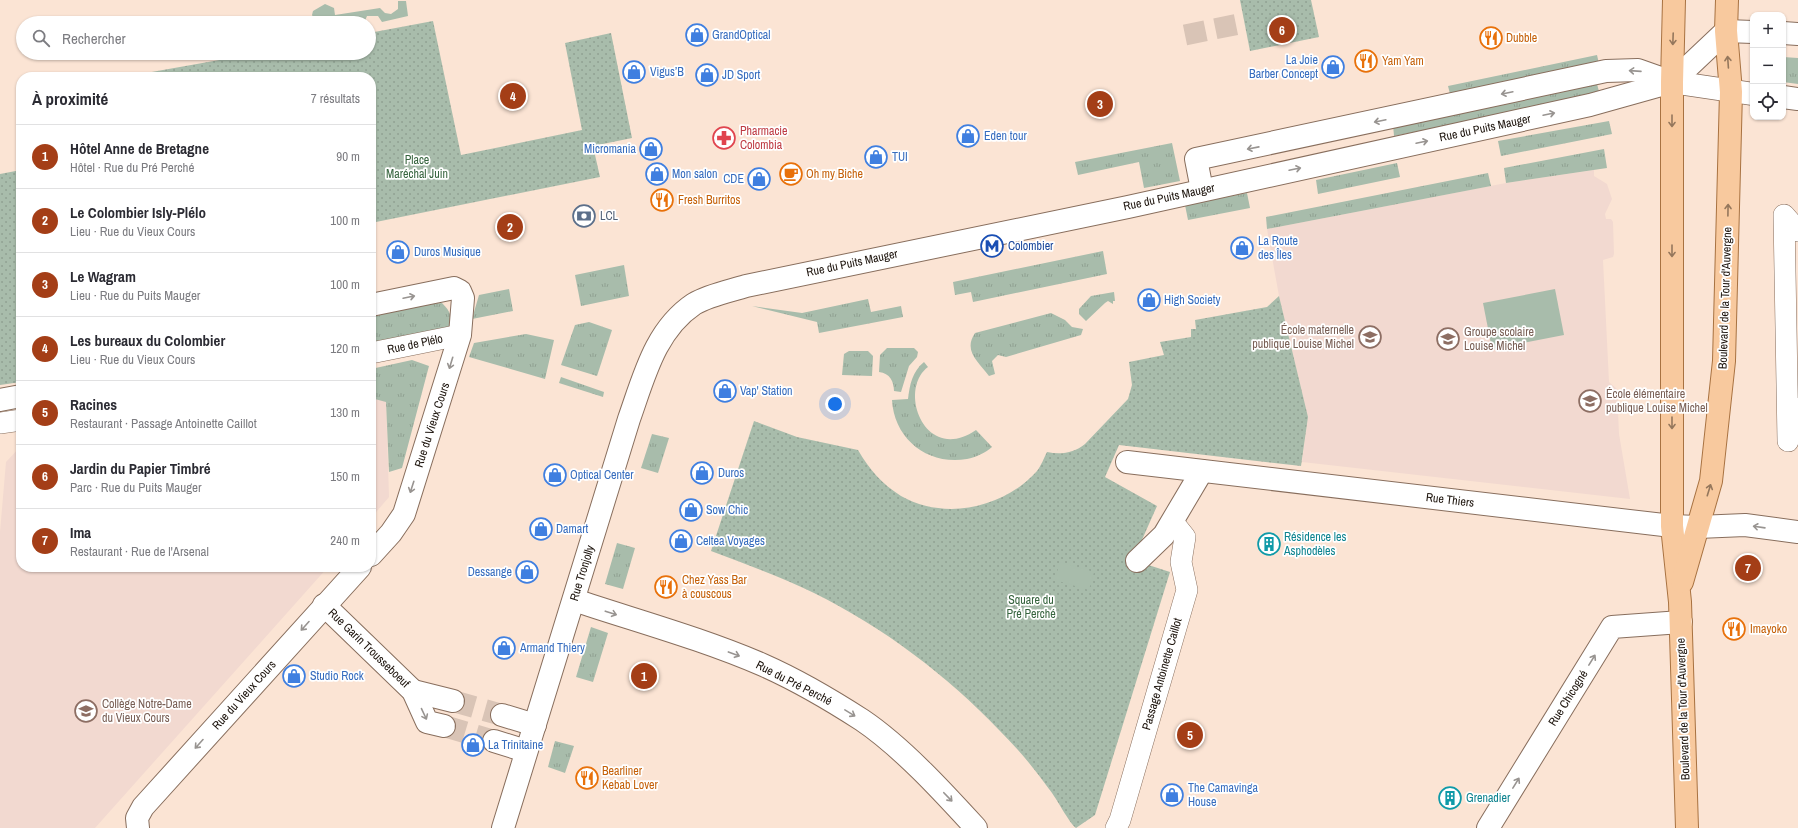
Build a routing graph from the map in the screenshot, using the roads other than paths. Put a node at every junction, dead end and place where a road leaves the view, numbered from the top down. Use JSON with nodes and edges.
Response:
{"nodes":[{"id":1,"x":1674,"y":0,"type":"edge"},
{"id":2,"x":1727,"y":0,"type":"edge"},
{"id":3,"x":1726,"y":31,"type":"junction"},
{"id":4,"x":1750,"y":32,"type":"edge"},
{"id":5,"x":1786,"y":32,"type":"edge"},
{"id":6,"x":1798,"y":34,"type":"edge"},
{"id":7,"x":1672,"y":82,"type":"junction"},
{"id":8,"x":1731,"y":92,"type":"junction"},
{"id":9,"x":1750,"y":94,"type":"edge"},
{"id":10,"x":1786,"y":97,"type":"edge"},
{"id":11,"x":1798,"y":99,"type":"edge"},
{"id":12,"x":1202,"y":190,"type":"junction"},
{"id":13,"x":1798,"y":231,"type":"edge"},
{"id":14,"x":376,"y":304,"type":"edge"},
{"id":15,"x":672,"y":324,"type":"joint"},
{"id":16,"x":460,"y":335,"type":"junction"},
{"id":17,"x":376,"y":352,"type":"edge"},
{"id":18,"x":16,"y":397,"type":"edge"},
{"id":19,"x":0,"y":400,"type":"edge"},
{"id":20,"x":1798,"y":409,"type":"edge"},
{"id":21,"x":16,"y":421,"type":"edge"},
{"id":22,"x":0,"y":423,"type":"edge"},
{"id":23,"x":1127,"y":462,"type":"dead end"},
{"id":24,"x":1202,"y":471,"type":"junction"},
{"id":25,"x":1173,"y":522,"type":"junction"},
{"id":26,"x":1672,"y":526,"type":"junction"},
{"id":27,"x":1698,"y":527,"type":"junction"},
{"id":28,"x":1798,"y":532,"type":"edge"},
{"id":29,"x":376,"y":550,"type":"edge"},
{"id":30,"x":1137,"y":561,"type":"dead end"},
{"id":31,"x":355,"y":572,"type":"edge"},
{"id":32,"x":1680,"y":590,"type":"junction"},
{"id":33,"x":574,"y":600,"type":"junction"},
{"id":34,"x":324,"y":605,"type":"junction"},
{"id":35,"x":1681,"y":622,"type":"junction"},
{"id":36,"x":413,"y":691,"type":"junction"},
{"id":37,"x":452,"y":701,"type":"tunnel mouth"},
{"id":38,"x":502,"y":715,"type":"tunnel mouth"},
{"id":39,"x":444,"y":726,"type":"tunnel mouth"},
{"id":40,"x":535,"y":726,"type":"junction"},
{"id":41,"x":494,"y":741,"type":"tunnel mouth"},
{"id":42,"x":526,"y":751,"type":"junction"},
{"id":43,"x":1124,"y":825,"type":"edge"},
{"id":44,"x":138,"y":828,"type":"edge"},
{"id":45,"x":503,"y":828,"type":"edge"},
{"id":46,"x":976,"y":828,"type":"edge"},
{"id":47,"x":1488,"y":828,"type":"edge"},
{"id":48,"x":1687,"y":828,"type":"edge"}],
"edges":[{"from":1,"to":7,"type":"main road","name":"Boulevard de la Tour d'Auvergne","one_way":true},
{"from":2,"to":3,"type":"main road","name":"Boulevard de la Tour d'Auvergne"},
{"from":3,"to":4,"type":"street"},
{"from":3,"to":7,"type":"street","name":"Rue du Puits Mauger"},
{"from":8,"to":3,"type":"main road","name":"Boulevard de la Tour d'Auvergne","one_way":true},
{"from":5,"to":6,"type":"street"},
{"from":7,"to":8,"type":"street","name":"Rue du Puits Mauger"},
{"from":12,"to":7,"type":"street","name":"Rue du Puits Mauger","one_way":true},
{"from":7,"to":12,"type":"street","name":"Rue du Puits Mauger","one_way":true},
{"from":7,"to":26,"type":"main road","name":"Boulevard de la Tour d'Auvergne","one_way":true},
{"from":8,"to":9,"type":"street","name":"Rue du Puits Mauger"},
{"from":27,"to":8,"type":"main road","name":"Boulevard de la Tour d'Auvergne","one_way":true},
{"from":10,"to":11,"type":"street"},
{"from":12,"to":15,"type":"street","name":"Rue du Puits Mauger"},
{"from":13,"to":20,"type":"street"},
{"from":14,"to":16,"type":"street","name":"Rue du Vieux Cours","one_way":true},
{"from":15,"to":33,"type":"street","name":"Rue Tronjolly"},
{"from":16,"to":17,"type":"street","name":"Rue de Plélo"},
{"from":16,"to":29,"type":"street","name":"Rue du Vieux Cours","one_way":true},
{"from":18,"to":19,"type":"street"},
{"from":21,"to":22,"type":"street"},
{"from":23,"to":24,"type":"street","name":"Rue Thiers"},
{"from":24,"to":25,"type":"street"},
{"from":24,"to":26,"type":"street","name":"Rue Thiers"},
{"from":25,"to":30,"type":"street"},
{"from":25,"to":43,"type":"street","name":"Passage Antoinette Caillot"},
{"from":26,"to":27,"type":"street","name":"Rue Thiers"},
{"from":26,"to":32,"type":"main road","name":"Boulevard de la Tour d'Auvergne"},
{"from":28,"to":27,"type":"street","name":"Rue Thiers","one_way":true},
{"from":27,"to":32,"type":"main road","name":"Boulevard de la Tour d'Auvergne"},
{"from":31,"to":34,"type":"street","name":"Rue du Vieux Cours"},
{"from":32,"to":35,"type":"main road","name":"Boulevard de la Tour d'Auvergne"},
{"from":33,"to":40,"type":"street","name":"Rue Tronjolly"},
{"from":33,"to":46,"type":"street","name":"Rue du Pré Perché","one_way":true},
{"from":34,"to":36,"type":"street","name":"Rue Garin Trousseboeuf"},
{"from":34,"to":44,"type":"street","name":"Rue du Vieux Cours","one_way":true},
{"from":47,"to":35,"type":"street","name":"Rue Chicogné","one_way":true},
{"from":35,"to":48,"type":"main road","name":"Boulevard de la Tour d'Auvergne"},
{"from":36,"to":37,"type":"street","name":"Rue Garin Trousseboeuf"},
{"from":36,"to":39,"type":"street","name":"Rue Garin Trousseboeuf","one_way":true},
{"from":38,"to":40,"type":"street"},
{"from":40,"to":42,"type":"street","name":"Rue Tronjolly"},
{"from":41,"to":42,"type":"street"},
{"from":42,"to":45,"type":"street","name":"Rue Tronjolly"}]}
